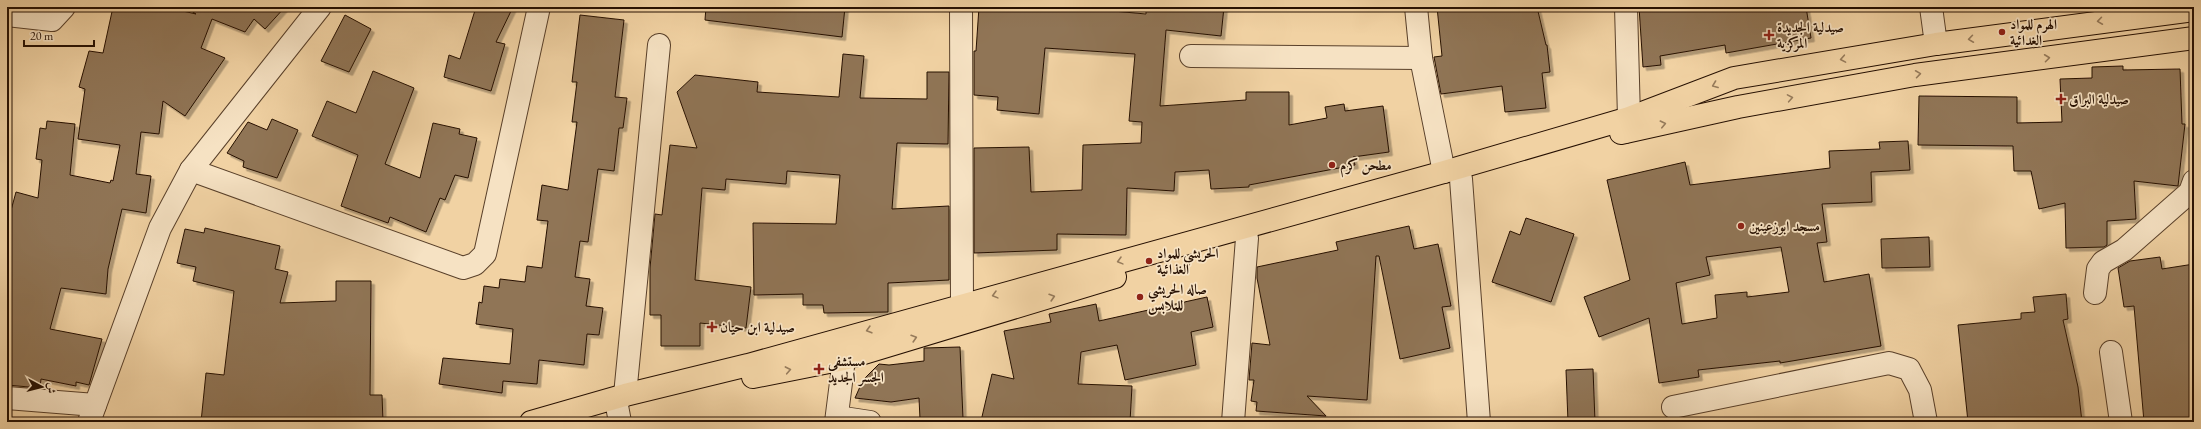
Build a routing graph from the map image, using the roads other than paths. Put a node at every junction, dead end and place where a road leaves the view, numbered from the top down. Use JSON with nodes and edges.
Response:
{"nodes":[{"id":1,"x":64,"y":7,"type":"edge"},
{"id":2,"x":320,"y":7,"type":"edge"},
{"id":3,"x":540,"y":7,"type":"edge"},
{"id":4,"x":961,"y":7,"type":"edge"},
{"id":5,"x":1416,"y":7,"type":"edge"},
{"id":6,"x":1626,"y":7,"type":"edge"},
{"id":7,"x":1931,"y":7,"type":"edge"},
{"id":8,"x":2194,"y":10,"type":"edge"},
{"id":9,"x":7,"y":15,"type":"edge"},
{"id":10,"x":2194,"y":38,"type":"edge"},
{"id":11,"x":1936,"y":44,"type":"junction"},
{"id":12,"x":659,"y":45,"type":"dead end"},
{"id":13,"x":1191,"y":56,"type":"dead end"},
{"id":14,"x":1422,"y":58,"type":"junction"},
{"id":15,"x":1627,"y":125,"type":"junction"},
{"id":16,"x":191,"y":170,"type":"junction"},
{"id":17,"x":1453,"y":175,"type":"junction"},
{"id":18,"x":2194,"y":181,"type":"edge"},
{"id":19,"x":1247,"y":238,"type":"junction"},
{"id":20,"x":2095,"y":294,"type":"dead end"},
{"id":21,"x":962,"y":304,"type":"junction"},
{"id":22,"x":2111,"y":352,"type":"dead end"},
{"id":23,"x":844,"y":359,"type":"junction"},
{"id":24,"x":7,"y":398,"type":"edge"},
{"id":25,"x":1672,"y":407,"type":"dead end"},
{"id":26,"x":621,"y":408,"type":"edge"},
{"id":27,"x":92,"y":413,"type":"edge"},
{"id":28,"x":837,"y":419,"type":"edge"},
{"id":29,"x":530,"y":422,"type":"edge"},
{"id":30,"x":559,"y":422,"type":"edge"},
{"id":31,"x":870,"y":422,"type":"edge"},
{"id":32,"x":1233,"y":422,"type":"edge"},
{"id":33,"x":1478,"y":422,"type":"edge"},
{"id":34,"x":1926,"y":422,"type":"edge"},
{"id":35,"x":2121,"y":422,"type":"edge"}],
"edges":[{"from":1,"to":9,"type":"street"},
{"from":2,"to":16,"type":"street"},
{"from":3,"to":16,"type":"street"},
{"from":4,"to":21,"type":"street"},
{"from":5,"to":14,"type":"street"},
{"from":6,"to":15,"type":"street"},
{"from":7,"to":11,"type":"street"},
{"from":8,"to":11,"type":"main road","one_way":true},
{"from":15,"to":10,"type":"main road","one_way":true},
{"from":11,"to":15,"type":"main road","one_way":true},
{"from":12,"to":26,"type":"street"},
{"from":13,"to":14,"type":"street"},
{"from":14,"to":17,"type":"street"},
{"from":15,"to":17,"type":"main road"},
{"from":16,"to":27,"type":"street"},
{"from":17,"to":19,"type":"main road"},
{"from":17,"to":21,"type":"main road","one_way":true},
{"from":17,"to":33,"type":"street"},
{"from":18,"to":20,"type":"street"},
{"from":23,"to":19,"type":"main road","one_way":true},
{"from":19,"to":32,"type":"street"},
{"from":21,"to":26,"type":"main road","one_way":true},
{"from":22,"to":35,"type":"street"},
{"from":26,"to":23,"type":"main road","one_way":true},
{"from":23,"to":28,"type":"street"},
{"from":24,"to":27,"type":"street"},
{"from":25,"to":34,"type":"street"},
{"from":26,"to":29,"type":"main road"},
{"from":26,"to":30,"type":"main road"},
{"from":28,"to":31,"type":"street"}]}
